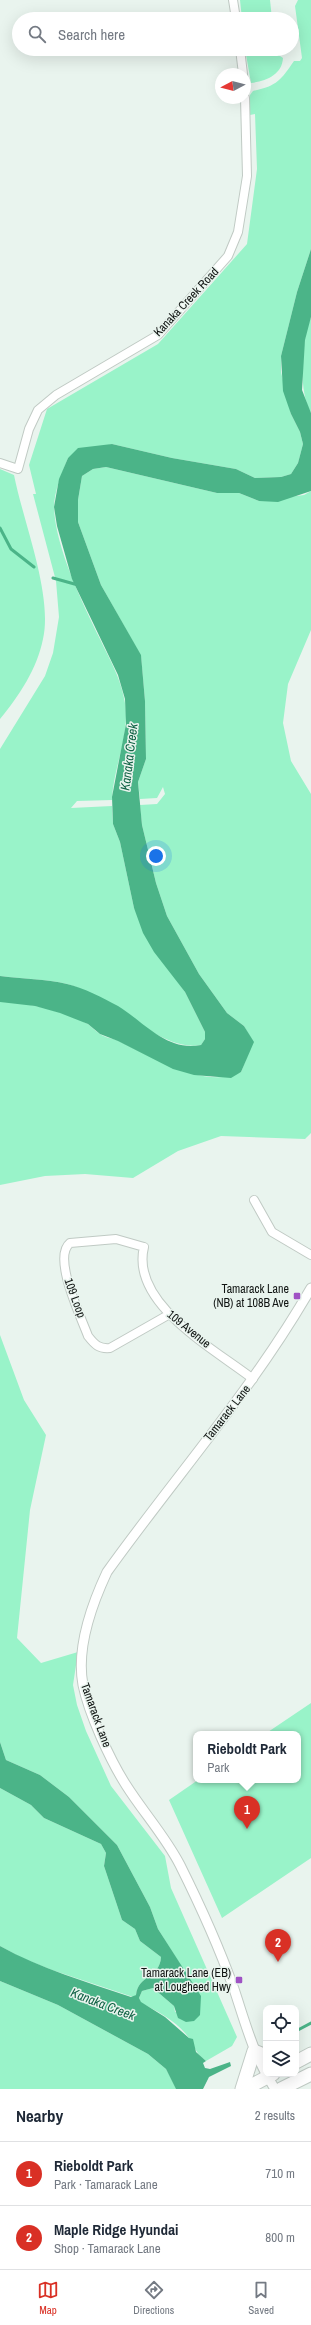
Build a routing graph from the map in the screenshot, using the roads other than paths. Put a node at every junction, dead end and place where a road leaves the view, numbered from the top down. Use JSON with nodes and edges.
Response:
{"nodes":[{"id":1,"x":233,"y":0,"type":"edge"},
{"id":2,"x":235,"y":12,"type":"edge"},
{"id":3,"x":241,"y":56,"type":"edge"},
{"id":4,"x":242,"y":68,"type":"edge"},
{"id":5,"x":245,"y":104,"type":"edge"},
{"id":6,"x":0,"y":462,"type":"edge"},
{"id":7,"x":254,"y":1200,"type":"dead end"},
{"id":8,"x":147,"y":1246,"type":"joint"},
{"id":9,"x":311,"y":1254,"type":"edge"},
{"id":10,"x":311,"y":1288,"type":"edge"},
{"id":11,"x":168,"y":1315,"type":"junction"},
{"id":12,"x":253,"y":1379,"type":"junction"},
{"id":13,"x":254,"y":2051,"type":"junction"},
{"id":14,"x":311,"y":2054,"type":"edge"},
{"id":15,"x":263,"y":2055,"type":"edge"},
{"id":16,"x":299,"y":2060,"type":"edge"},
{"id":17,"x":263,"y":2065,"type":"edge"},
{"id":18,"x":311,"y":2075,"type":"edge"},
{"id":19,"x":268,"y":2077,"type":"edge"},
{"id":20,"x":270,"y":2077,"type":"edge"},
{"id":21,"x":243,"y":2089,"type":"edge"},
{"id":22,"x":275,"y":2089,"type":"edge"},
{"id":23,"x":281,"y":2089,"type":"edge"},
{"id":24,"x":308,"y":2089,"type":"edge"}],
"edges":[{"from":1,"to":2,"type":"street"},
{"from":3,"to":4,"type":"street"},
{"from":5,"to":6,"type":"street","name":"Kanaka Creek Road"},
{"from":7,"to":9,"type":"street"},
{"from":8,"to":11,"type":"street","name":"109 Avenue"},
{"from":8,"to":11,"type":"street","name":"109 Loop"},
{"from":10,"to":12,"type":"street","name":"Tamarack Lane"},
{"from":11,"to":12,"type":"street","name":"109 Avenue"},
{"from":12,"to":13,"type":"street","name":"Tamarack Lane"},
{"from":13,"to":15,"type":"highway"},
{"from":13,"to":17,"type":"street","name":"Tamarack Lane"},
{"from":13,"to":21,"type":"highway"},
{"from":14,"to":16,"type":"highway"},
{"from":18,"to":23,"type":"highway"},
{"from":18,"to":24,"type":"highway"},
{"from":19,"to":21,"type":"highway"},
{"from":20,"to":22,"type":"street","name":"Tamarack Lane"}]}
